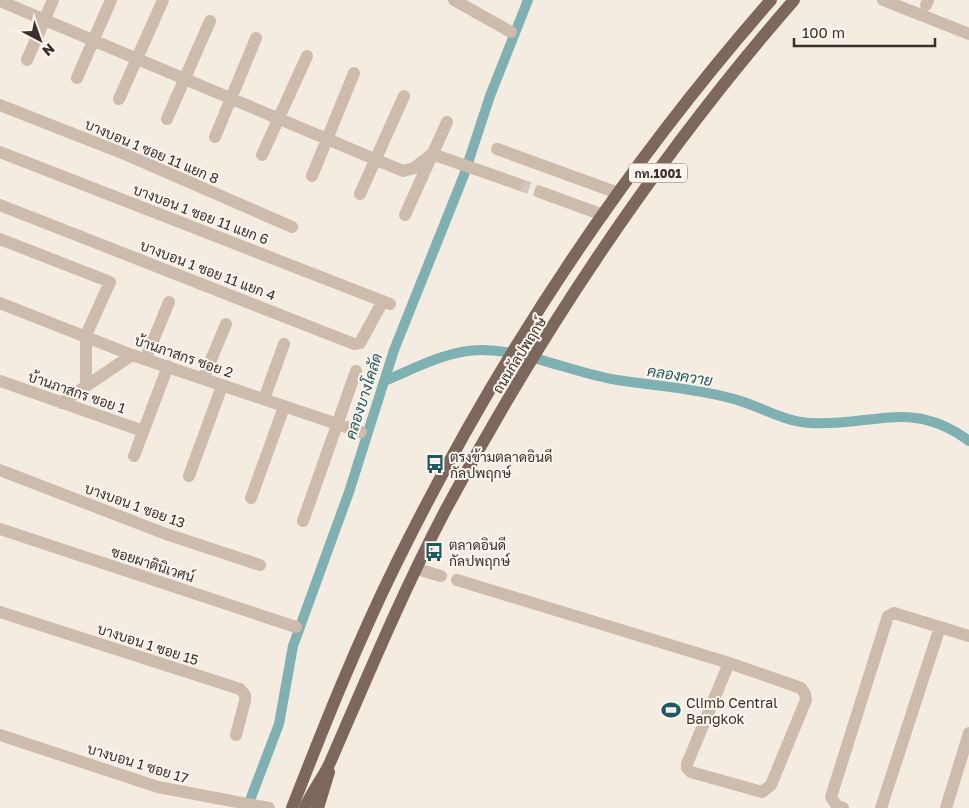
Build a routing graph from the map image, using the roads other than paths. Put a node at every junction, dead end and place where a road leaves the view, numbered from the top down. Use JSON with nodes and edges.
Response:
{"nodes":[{"id":1,"x":53,"y":0,"type":"edge"},
{"id":2,"x":111,"y":0,"type":"edge"},
{"id":3,"x":163,"y":0,"type":"edge"},
{"id":4,"x":771,"y":0,"type":"edge"},
{"id":5,"x":794,"y":0,"type":"edge"},
{"id":6,"x":883,"y":0,"type":"edge"},
{"id":7,"x":460,"y":1,"type":"edge"},
{"id":8,"x":1,"y":2,"type":"edge"},
{"id":9,"x":44,"y":20,"type":"junction"},
{"id":10,"x":210,"y":21,"type":"dead end"},
{"id":11,"x":512,"y":32,"type":"dead end"},
{"id":12,"x":969,"y":34,"type":"edge"},
{"id":13,"x":256,"y":38,"type":"dead end"},
{"id":14,"x":93,"y":41,"type":"junction"},
{"id":15,"x":307,"y":56,"type":"dead end"},
{"id":16,"x":137,"y":59,"type":"junction"},
{"id":17,"x":26,"y":60,"type":"dead end"},
{"id":18,"x":354,"y":73,"type":"dead end"},
{"id":19,"x":77,"y":78,"type":"dead end"},
{"id":20,"x":184,"y":79,"type":"junction"},
{"id":21,"x":404,"y":96,"type":"dead end"},
{"id":22,"x":231,"y":98,"type":"junction"},
{"id":23,"x":119,"y":99,"type":"dead end"},
{"id":24,"x":0,"y":105,"type":"edge"},
{"id":25,"x":167,"y":118,"type":"dead end"},
{"id":26,"x":278,"y":118,"type":"junction"},
{"id":27,"x":447,"y":122,"type":"dead end"},
{"id":28,"x":215,"y":136,"type":"dead end"},
{"id":29,"x":328,"y":140,"type":"junction"},
{"id":30,"x":497,"y":149,"type":"dead end"},
{"id":31,"x":0,"y":152,"type":"edge"},
{"id":32,"x":432,"y":154,"type":"junction"},
{"id":33,"x":262,"y":155,"type":"dead end"},
{"id":34,"x":375,"y":159,"type":"junction"},
{"id":35,"x":312,"y":176,"type":"dead end"},
{"id":36,"x":518,"y":184,"type":"tunnel mouth"},
{"id":37,"x":540,"y":192,"type":"tunnel mouth"},
{"id":38,"x":618,"y":193,"type":"junction"},
{"id":39,"x":360,"y":194,"type":"dead end"},
{"id":40,"x":0,"y":205,"type":"edge"},
{"id":41,"x":405,"y":215,"type":"dead end"},
{"id":42,"x":603,"y":215,"type":"junction"},
{"id":43,"x":292,"y":226,"type":"dead end"},
{"id":44,"x":0,"y":239,"type":"edge"},
{"id":45,"x":169,"y":302,"type":"dead end"},
{"id":46,"x":0,"y":303,"type":"edge"},
{"id":47,"x":387,"y":303,"type":"joint"},
{"id":48,"x":226,"y":324,"type":"dead end"},
{"id":49,"x":86,"y":335,"type":"junction"},
{"id":50,"x":284,"y":344,"type":"dead end"},
{"id":51,"x":132,"y":354,"type":"junction"},
{"id":52,"x":146,"y":358,"type":"junction"},
{"id":53,"x":168,"y":366,"type":"junction"},
{"id":54,"x":356,"y":370,"type":"dead end"},
{"id":55,"x":203,"y":379,"type":"junction"},
{"id":56,"x":0,"y":381,"type":"edge"},
{"id":57,"x":86,"y":385,"type":"junction"},
{"id":58,"x":222,"y":386,"type":"junction"},
{"id":59,"x":264,"y":399,"type":"junction"},
{"id":60,"x":61,"y":403,"type":"junction"},
{"id":61,"x":284,"y":407,"type":"junction"},
{"id":62,"x":336,"y":423,"type":"junction"},
{"id":63,"x":143,"y":431,"type":"junction"},
{"id":64,"x":361,"y":432,"type":"dead end"},
{"id":65,"x":134,"y":456,"type":"dead end"},
{"id":66,"x":0,"y":470,"type":"edge"},
{"id":67,"x":189,"y":476,"type":"dead end"},
{"id":68,"x":251,"y":498,"type":"dead end"},
{"id":69,"x":303,"y":521,"type":"dead end"},
{"id":70,"x":0,"y":529,"type":"edge"},
{"id":71,"x":260,"y":565,"type":"dead end"},
{"id":72,"x":416,"y":569,"type":"junction"},
{"id":73,"x":441,"y":576,"type":"dead end"},
{"id":74,"x":456,"y":580,"type":"dead end"},
{"id":75,"x":0,"y":612,"type":"edge"},
{"id":76,"x":296,"y":627,"type":"dead end"},
{"id":77,"x":940,"y":627,"type":"junction"},
{"id":78,"x":969,"y":636,"type":"edge"},
{"id":79,"x":728,"y":663,"type":"junction"},
{"id":80,"x":969,"y":733,"type":"edge"},
{"id":81,"x":0,"y":735,"type":"edge"},
{"id":82,"x":236,"y":735,"type":"dead end"},
{"id":83,"x":314,"y":751,"type":"junction"},
{"id":84,"x":331,"y":762,"type":"junction"},
{"id":85,"x":267,"y":807,"type":"edge"},
{"id":86,"x":283,"y":808,"type":"edge"},
{"id":87,"x":292,"y":808,"type":"edge"},
{"id":88,"x":305,"y":808,"type":"edge"},
{"id":89,"x":318,"y":808,"type":"edge"},
{"id":90,"x":843,"y":808,"type":"edge"},
{"id":91,"x":880,"y":808,"type":"edge"},
{"id":92,"x":946,"y":808,"type":"edge"}],
"edges":[{"from":1,"to":9,"type":"street"},
{"from":2,"to":14,"type":"street"},
{"from":3,"to":16,"type":"street"},
{"from":4,"to":38,"type":"main road","name":"ถนนกัลปพฤกษ์","number":"กท.1001"},
{"from":5,"to":72,"type":"main road","name":"ถนนกัลปพฤกษ์","number":"กท.1001"},
{"from":6,"to":12,"type":"street"},
{"from":7,"to":11,"type":"street"},
{"from":8,"to":9,"type":"street"},
{"from":9,"to":14,"type":"street"},
{"from":9,"to":17,"type":"street"},
{"from":10,"to":20,"type":"street"},
{"from":13,"to":22,"type":"street"},
{"from":14,"to":16,"type":"street"},
{"from":14,"to":19,"type":"street"},
{"from":15,"to":26,"type":"street"},
{"from":16,"to":20,"type":"street"},
{"from":16,"to":23,"type":"street"},
{"from":18,"to":29,"type":"street"},
{"from":20,"to":22,"type":"street"},
{"from":20,"to":25,"type":"street"},
{"from":21,"to":34,"type":"street"},
{"from":22,"to":26,"type":"street"},
{"from":22,"to":28,"type":"street"},
{"from":24,"to":43,"type":"street","name":"บางบอน 1 ซอย 11 แยก 8"},
{"from":26,"to":29,"type":"street"},
{"from":26,"to":33,"type":"street"},
{"from":27,"to":32,"type":"street"},
{"from":29,"to":34,"type":"street"},
{"from":29,"to":35,"type":"street"},
{"from":30,"to":38,"type":"street"},
{"from":31,"to":47,"type":"street","name":"บางบอน 1 ซอย 11 แยก 6"},
{"from":32,"to":34,"type":"street"},
{"from":32,"to":36,"type":"street"},
{"from":32,"to":41,"type":"street"},
{"from":34,"to":39,"type":"street"},
{"from":37,"to":42,"type":"street"},
{"from":38,"to":42,"type":"main road","name":"ถนนกัลปพฤกษ์","number":"กท.1001"},
{"from":40,"to":47,"type":"street","name":"บางบอน 1 ซอย 11 แยก 4"},
{"from":42,"to":83,"type":"main road","name":"ถนนกัลปพฤกษ์","number":"กท.1001"},
{"from":44,"to":49,"type":"street"},
{"from":45,"to":52,"type":"street"},
{"from":46,"to":49,"type":"street","name":"บ้านภาสกร ซอย 2"},
{"from":48,"to":55,"type":"street"},
{"from":49,"to":51,"type":"street","name":"บ้านภาสกร ซอย 2"},
{"from":49,"to":57,"type":"street"},
{"from":50,"to":59,"type":"street"},
{"from":51,"to":52,"type":"street","name":"บ้านภาสกร ซอย 2"},
{"from":51,"to":57,"type":"street"},
{"from":52,"to":53,"type":"street","name":"บ้านภาสกร ซอย 2"},
{"from":53,"to":55,"type":"street","name":"บ้านภาสกร ซอย 2"},
{"from":53,"to":63,"type":"street"},
{"from":54,"to":62,"type":"street"},
{"from":55,"to":58,"type":"street","name":"บ้านภาสกร ซอย 2"},
{"from":56,"to":60,"type":"street","name":"บ้านภาสกร ซอย 1"},
{"from":57,"to":60,"type":"street"},
{"from":58,"to":59,"type":"street","name":"บ้านภาสกร ซอย 2"},
{"from":58,"to":67,"type":"street"},
{"from":59,"to":61,"type":"street","name":"บ้านภาสกร ซอย 2"},
{"from":60,"to":63,"type":"street","name":"บ้านภาสกร ซอย 1"},
{"from":61,"to":62,"type":"street","name":"บ้านภาสกร ซอย 2"},
{"from":61,"to":68,"type":"street"},
{"from":62,"to":64,"type":"street","name":"บ้านภาสกร ซอย 2"},
{"from":62,"to":69,"type":"street"},
{"from":63,"to":65,"type":"street"},
{"from":66,"to":71,"type":"street","name":"บางบอน 1 ซอย 13"},
{"from":70,"to":76,"type":"street","name":"ซอยผาตินิเวศน์"},
{"from":72,"to":73,"type":"street"},
{"from":72,"to":84,"type":"main road","name":"ถนนกัลปพฤกษ์","number":"กท.1001"},
{"from":74,"to":79,"type":"street"},
{"from":75,"to":82,"type":"street","name":"บางบอน 1 ซอย 15"},
{"from":77,"to":78,"type":"street"},
{"from":77,"to":90,"type":"street"},
{"from":77,"to":91,"type":"street"},
{"from":79,"to":79,"type":"street"},
{"from":80,"to":92,"type":"street"},
{"from":81,"to":85,"type":"street","name":"บางบอน 1 ซอย 17"},
{"from":83,"to":86,"type":"main road","name":"ถนนกัลปพฤกษ์","number":"กท.1001"},
{"from":83,"to":87,"type":"main road","name":"ถนนกัลปพฤกษ์","number":"กท.1001"},
{"from":84,"to":88,"type":"main road","name":"ถนนกัลปพฤกษ์","number":"กท.1001"},
{"from":84,"to":89,"type":"main road","name":"ถนนกัลปพฤกษ์","number":"กท.1001"}]}
